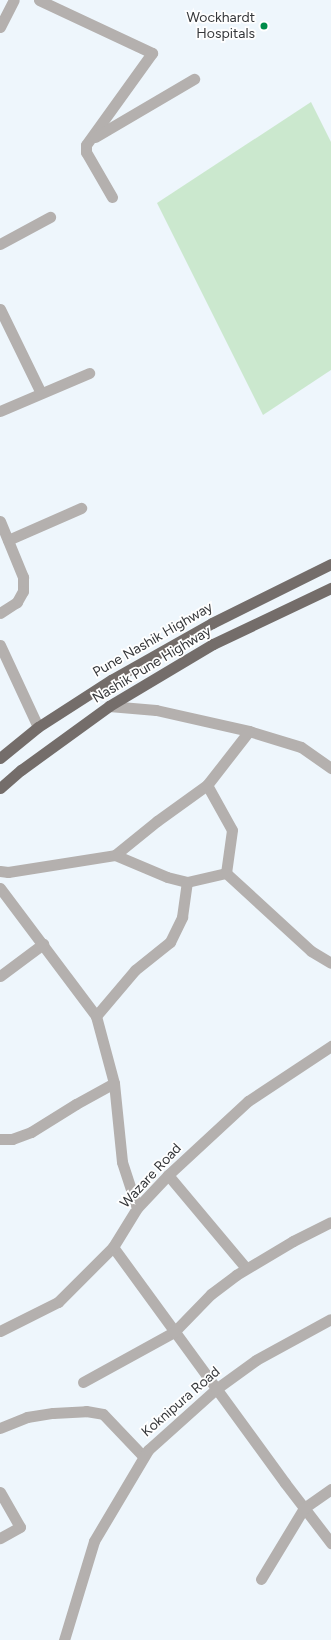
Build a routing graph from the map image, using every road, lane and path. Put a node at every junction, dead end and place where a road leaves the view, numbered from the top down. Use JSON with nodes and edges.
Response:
{"nodes":[{"id":1,"x":14,"y":0,"type":"edge"},
{"id":2,"x":39,"y":0,"type":"edge"},
{"id":3,"x":0,"y":27,"type":"edge"},
{"id":4,"x":194,"y":79,"type":"dead end"},
{"id":5,"x":91,"y":139,"type":"junction"},
{"id":6,"x":112,"y":197,"type":"dead end"},
{"id":7,"x":50,"y":217,"type":"dead end"},
{"id":8,"x":0,"y":244,"type":"edge"},
{"id":9,"x":0,"y":309,"type":"edge"},
{"id":10,"x":88,"y":373,"type":"dead end"},
{"id":11,"x":41,"y":393,"type":"junction"},
{"id":12,"x":0,"y":411,"type":"edge"},
{"id":13,"x":81,"y":508,"type":"dead end"},
{"id":14,"x":0,"y":521,"type":"edge"},
{"id":15,"x":8,"y":540,"type":"junction"},
{"id":16,"x":331,"y":564,"type":"edge"},
{"id":17,"x":331,"y":588,"type":"edge"},
{"id":18,"x":0,"y":613,"type":"edge"},
{"id":19,"x":0,"y":645,"type":"edge"},
{"id":20,"x":109,"y":706,"type":"junction"},
{"id":21,"x":38,"y":727,"type":"junction"},
{"id":22,"x":248,"y":731,"type":"junction"},
{"id":23,"x":0,"y":758,"type":"edge"},
{"id":24,"x":331,"y":768,"type":"edge"},
{"id":25,"x":208,"y":785,"type":"junction"},
{"id":26,"x":0,"y":788,"type":"edge"},
{"id":27,"x":115,"y":855,"type":"junction"},
{"id":28,"x":0,"y":871,"type":"edge"},
{"id":29,"x":226,"y":873,"type":"junction"},
{"id":30,"x":188,"y":882,"type":"junction"},
{"id":31,"x":0,"y":888,"type":"edge"},
{"id":32,"x":43,"y":944,"type":"junction"},
{"id":33,"x":331,"y":963,"type":"edge"},
{"id":34,"x":0,"y":976,"type":"edge"},
{"id":35,"x":96,"y":1016,"type":"junction"},
{"id":36,"x":331,"y":1046,"type":"edge"},
{"id":37,"x":114,"y":1083,"type":"junction"},
{"id":38,"x":0,"y":1139,"type":"edge"},
{"id":39,"x":168,"y":1174,"type":"junction"},
{"id":40,"x":137,"y":1208,"type":"junction"},
{"id":41,"x":331,"y":1222,"type":"edge"},
{"id":42,"x":113,"y":1247,"type":"junction"},
{"id":43,"x":246,"y":1268,"type":"junction"},
{"id":44,"x":331,"y":1319,"type":"edge"},
{"id":45,"x":0,"y":1331,"type":"edge"},
{"id":46,"x":174,"y":1332,"type":"junction"},
{"id":47,"x":83,"y":1382,"type":"dead end"},
{"id":48,"x":216,"y":1389,"type":"junction"},
{"id":49,"x":0,"y":1428,"type":"edge"},
{"id":50,"x":144,"y":1457,"type":"junction"},
{"id":51,"x":331,"y":1489,"type":"edge"},
{"id":52,"x":0,"y":1492,"type":"edge"},
{"id":53,"x":304,"y":1508,"type":"junction"},
{"id":54,"x":0,"y":1538,"type":"edge"},
{"id":55,"x":331,"y":1543,"type":"edge"},
{"id":56,"x":261,"y":1578,"type":"dead end"},
{"id":57,"x":64,"y":1640,"type":"edge"}],
"edges":[{"from":1,"to":3,"type":"street"},
{"from":2,"to":5,"type":"street"},
{"from":4,"to":5,"type":"street"},
{"from":5,"to":6,"type":"street"},
{"from":7,"to":8,"type":"street"},
{"from":9,"to":11,"type":"street"},
{"from":10,"to":11,"type":"street"},
{"from":11,"to":12,"type":"street"},
{"from":13,"to":15,"type":"street"},
{"from":14,"to":15,"type":"street"},
{"from":15,"to":18,"type":"street"},
{"from":16,"to":21,"type":"highway","name":"Pune Nashik Highway"},
{"from":17,"to":20,"type":"highway","name":"Nashik Pune Highway"},
{"from":19,"to":21,"type":"street"},
{"from":20,"to":22,"type":"street"},
{"from":20,"to":26,"type":"highway","name":"Nashik Pune Highway"},
{"from":21,"to":23,"type":"highway","name":"Pune Nashik Highway"},
{"from":22,"to":24,"type":"street"},
{"from":22,"to":25,"type":"street"},
{"from":25,"to":27,"type":"street"},
{"from":25,"to":29,"type":"street"},
{"from":27,"to":28,"type":"street"},
{"from":27,"to":30,"type":"street"},
{"from":29,"to":30,"type":"street"},
{"from":29,"to":33,"type":"street"},
{"from":30,"to":35,"type":"street"},
{"from":31,"to":32,"type":"street"},
{"from":32,"to":34,"type":"street"},
{"from":32,"to":35,"type":"street"},
{"from":35,"to":37,"type":"street"},
{"from":36,"to":39,"type":"street","name":"Wazare Road"},
{"from":37,"to":38,"type":"street"},
{"from":37,"to":40,"type":"street"},
{"from":39,"to":40,"type":"street","name":"Wazare Road"},
{"from":39,"to":43,"type":"street"},
{"from":40,"to":42,"type":"street","name":"Wazare Road"},
{"from":41,"to":43,"type":"street"},
{"from":42,"to":45,"type":"street","name":"Wazare Road"},
{"from":42,"to":46,"type":"street"},
{"from":43,"to":46,"type":"street"},
{"from":44,"to":48,"type":"street","name":"Koknipura Road"},
{"from":46,"to":47,"type":"street"},
{"from":46,"to":48,"type":"street"},
{"from":48,"to":50,"type":"street","name":"Koknipura Road"},
{"from":48,"to":53,"type":"street"},
{"from":49,"to":50,"type":"street"},
{"from":50,"to":57,"type":"street","name":"Koknipura Road"},
{"from":51,"to":53,"type":"street"},
{"from":52,"to":54,"type":"street"},
{"from":53,"to":55,"type":"street"},
{"from":53,"to":56,"type":"street"}]}
